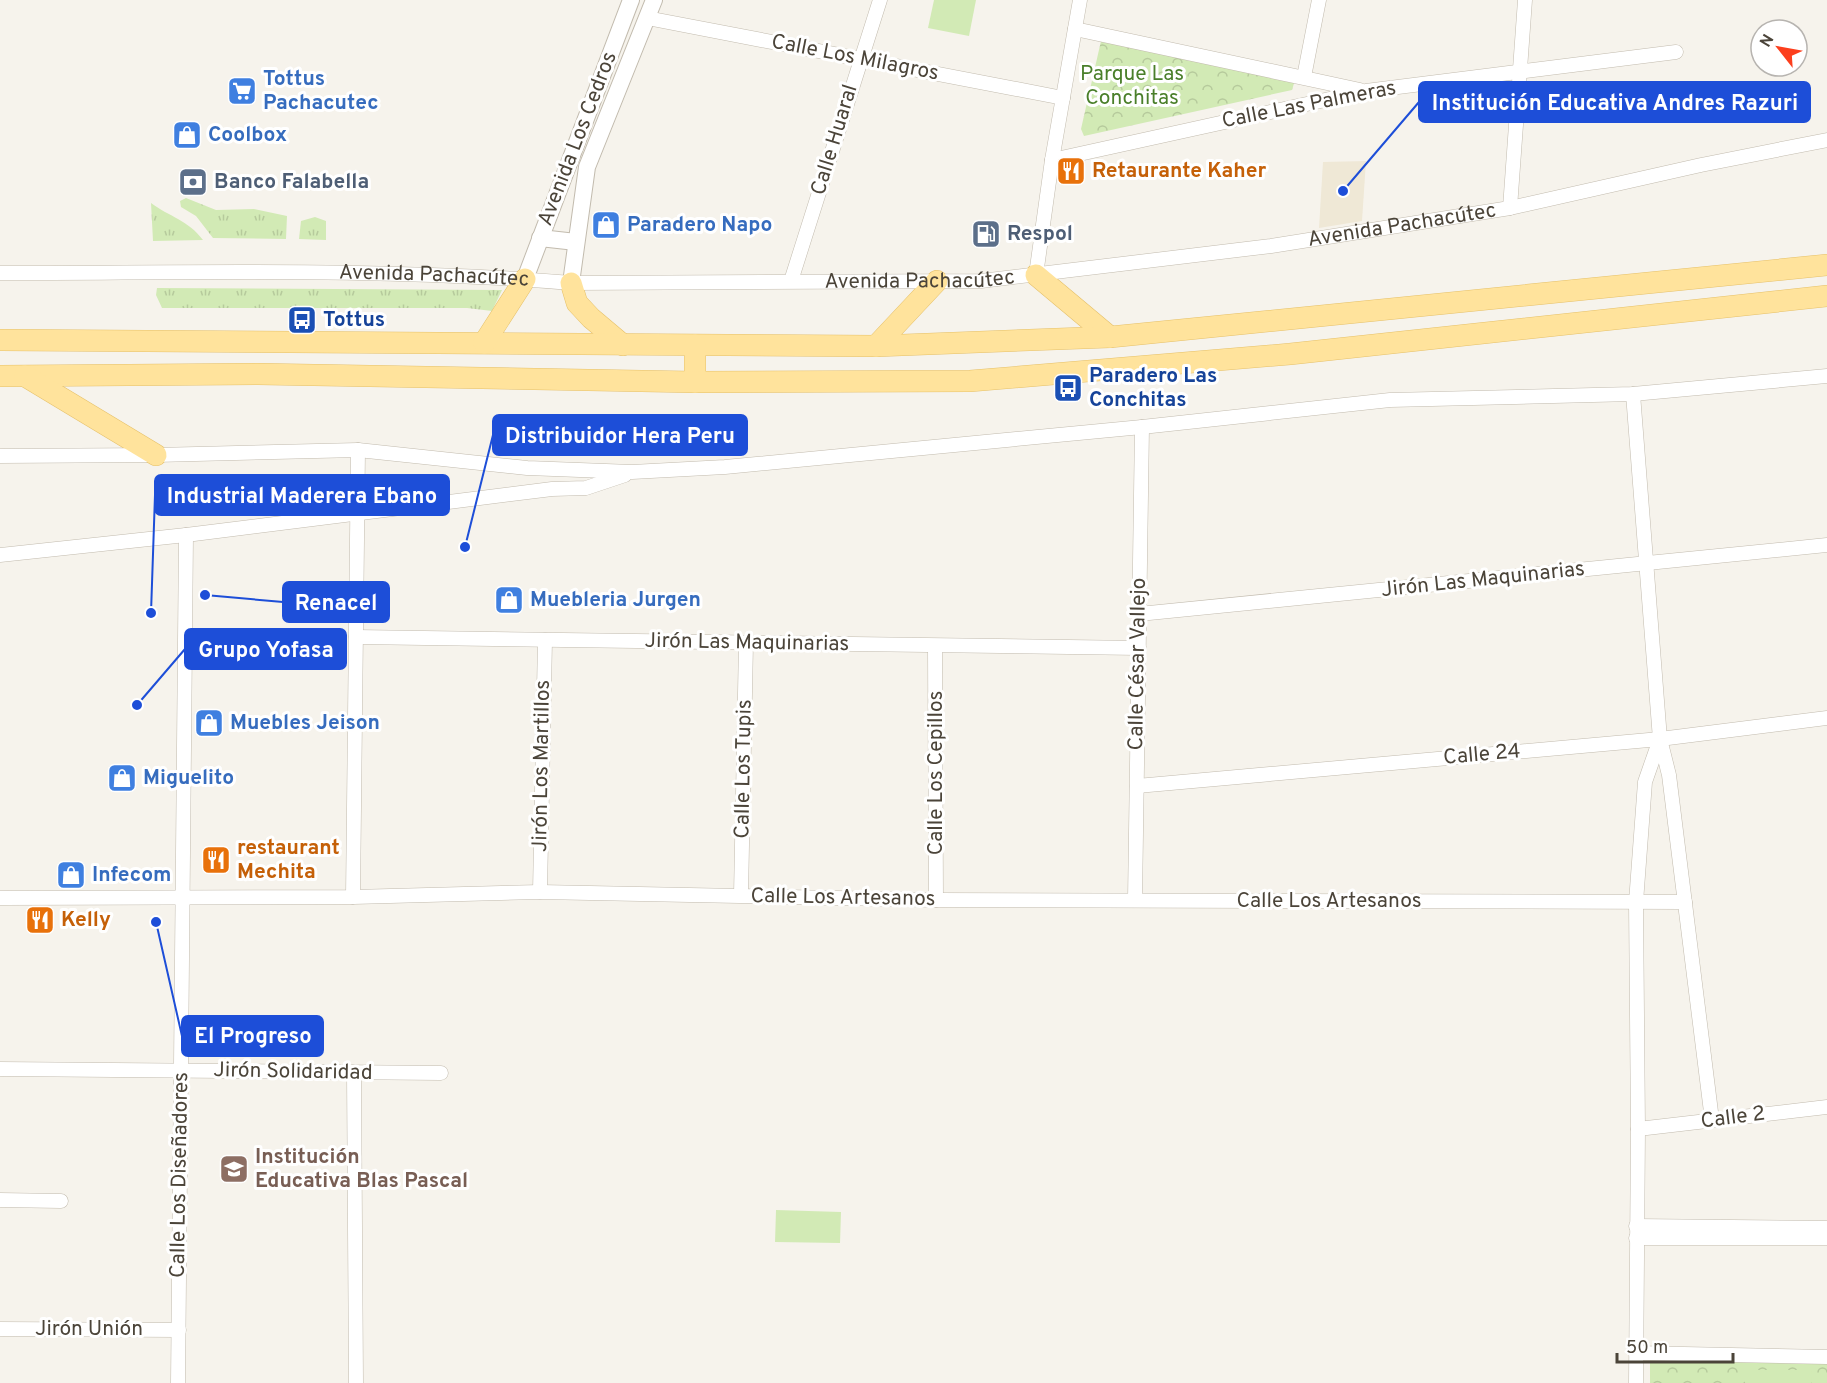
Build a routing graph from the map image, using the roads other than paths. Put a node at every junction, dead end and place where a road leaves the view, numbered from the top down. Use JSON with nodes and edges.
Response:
{"nodes":[{"id":1,"x":631,"y":0,"type":"edge"},
{"id":2,"x":654,"y":0,"type":"edge"},
{"id":3,"x":880,"y":0,"type":"edge"},
{"id":4,"x":1080,"y":0,"type":"edge"},
{"id":5,"x":1319,"y":0,"type":"edge"},
{"id":6,"x":1525,"y":0,"type":"edge"},
{"id":7,"x":647,"y":18,"type":"junction"},
{"id":8,"x":1075,"y":29,"type":"junction"},
{"id":9,"x":1676,"y":52,"type":"dead end"},
{"id":10,"x":860,"y":59,"type":"junction"},
{"id":11,"x":1519,"y":72,"type":"junction"},
{"id":12,"x":1304,"y":77,"type":"junction"},
{"id":13,"x":1366,"y":91,"type":"junction"},
{"id":14,"x":1063,"y":99,"type":"junction"},
{"id":15,"x":1827,"y":140,"type":"edge"},
{"id":16,"x":1052,"y":160,"type":"junction"},
{"id":17,"x":1510,"y":208,"type":"junction"},
{"id":18,"x":540,"y":238,"type":"junction"},
{"id":19,"x":576,"y":242,"type":"junction"},
{"id":20,"x":1827,"y":265,"type":"edge"},
{"id":21,"x":0,"y":273,"type":"edge"},
{"id":22,"x":1036,"y":275,"type":"junction"},
{"id":23,"x":525,"y":279,"type":"junction"},
{"id":24,"x":791,"y":281,"type":"junction"},
{"id":25,"x":937,"y":281,"type":"junction"},
{"id":26,"x":571,"y":283,"type":"junction"},
{"id":27,"x":1827,"y":296,"type":"edge"},
{"id":28,"x":1401,"y":308,"type":"junction"},
{"id":29,"x":1110,"y":337,"type":"junction"},
{"id":30,"x":0,"y":340,"type":"edge"},
{"id":31,"x":1404,"y":341,"type":"junction"},
{"id":32,"x":484,"y":343,"type":"junction"},
{"id":33,"x":623,"y":345,"type":"junction"},
{"id":34,"x":695,"y":345,"type":"junction"},
{"id":35,"x":876,"y":346,"type":"junction"},
{"id":36,"x":0,"y":376,"type":"edge"},
{"id":37,"x":24,"y":376,"type":"junction"},
{"id":38,"x":1827,"y":376,"type":"edge"},
{"id":39,"x":695,"y":382,"type":"junction"},
{"id":40,"x":1633,"y":394,"type":"junction"},
{"id":41,"x":1142,"y":427,"type":"junction"},
{"id":42,"x":358,"y":450,"type":"junction"},
{"id":43,"x":156,"y":455,"type":"junction"},
{"id":44,"x":0,"y":456,"type":"edge"},
{"id":45,"x":632,"y":472,"type":"junction"},
{"id":46,"x":357,"y":513,"type":"junction"},
{"id":47,"x":186,"y":535,"type":"junction"},
{"id":48,"x":1827,"y":545,"type":"edge"},
{"id":49,"x":0,"y":555,"type":"edge"},
{"id":50,"x":1646,"y":564,"type":"junction"},
{"id":51,"x":1139,"y":614,"type":"junction"},
{"id":52,"x":356,"y":637,"type":"junction"},
{"id":53,"x":545,"y":640,"type":"junction"},
{"id":54,"x":746,"y":643,"type":"junction"},
{"id":55,"x":935,"y":646,"type":"junction"},
{"id":56,"x":1139,"y":648,"type":"junction"},
{"id":57,"x":1827,"y":718,"type":"edge"},
{"id":58,"x":1660,"y":739,"type":"junction"},
{"id":59,"x":1137,"y":786,"type":"junction"},
{"id":60,"x":540,"y":892,"type":"junction"},
{"id":61,"x":741,"y":895,"type":"junction"},
{"id":62,"x":353,"y":897,"type":"junction"},
{"id":63,"x":0,"y":898,"type":"edge"},
{"id":64,"x":183,"y":898,"type":"junction"},
{"id":65,"x":936,"y":900,"type":"junction"},
{"id":66,"x":1135,"y":900,"type":"junction"},
{"id":67,"x":1636,"y":902,"type":"junction"},
{"id":68,"x":1685,"y":902,"type":"junction"},
{"id":69,"x":0,"y":1069,"type":"edge"},
{"id":70,"x":181,"y":1071,"type":"junction"},
{"id":71,"x":354,"y":1072,"type":"junction"},
{"id":72,"x":441,"y":1073,"type":"dead end"},
{"id":73,"x":1827,"y":1107,"type":"edge"},
{"id":74,"x":1712,"y":1120,"type":"junction"},
{"id":75,"x":1638,"y":1129,"type":"junction"},
{"id":76,"x":0,"y":1200,"type":"edge"},
{"id":77,"x":61,"y":1201,"type":"dead end"},
{"id":78,"x":1827,"y":1228,"type":"edge"},
{"id":79,"x":1636,"y":1232,"type":"junction"},
{"id":80,"x":1827,"y":1238,"type":"edge"},
{"id":81,"x":0,"y":1329,"type":"edge"},
{"id":82,"x":179,"y":1330,"type":"junction"},
{"id":83,"x":1636,"y":1353,"type":"junction"},
{"id":84,"x":1827,"y":1357,"type":"edge"},
{"id":85,"x":178,"y":1383,"type":"edge"},
{"id":86,"x":356,"y":1383,"type":"edge"},
{"id":87,"x":1636,"y":1383,"type":"edge"}],
"edges":[{"from":1,"to":18,"type":"street","name":"Avenida Los Cedros"},
{"from":2,"to":7,"type":"street","name":"Avenida Los Cedros"},
{"from":3,"to":10,"type":"street","name":"Calle Huaral"},
{"from":4,"to":8,"type":"street"},
{"from":5,"to":12,"type":"street"},
{"from":6,"to":11,"type":"street"},
{"from":7,"to":10,"type":"street","name":"Calle Los Milagros"},
{"from":7,"to":19,"type":"street","name":"Avenida Los Cedros"},
{"from":8,"to":12,"type":"street"},
{"from":8,"to":14,"type":"street"},
{"from":9,"to":11,"type":"street","name":"Calle Las Palmeras"},
{"from":10,"to":14,"type":"street","name":"Calle Los Milagros"},
{"from":10,"to":24,"type":"street","name":"Calle Huaral"},
{"from":11,"to":13,"type":"street","name":"Calle Las Palmeras"},
{"from":11,"to":17,"type":"street"},
{"from":12,"to":13,"type":"street"},
{"from":13,"to":16,"type":"street","name":"Calle Las Palmeras"},
{"from":14,"to":16,"type":"street"},
{"from":15,"to":17,"type":"street","name":"Avenida Pachacútec"},
{"from":16,"to":22,"type":"street"},
{"from":17,"to":22,"type":"street","name":"Avenida Pachacútec"},
{"from":18,"to":19,"type":"street"},
{"from":18,"to":23,"type":"street","name":"Avenida Los Cedros"},
{"from":19,"to":26,"type":"street","name":"Avenida Los Cedros"},
{"from":20,"to":28,"type":"main road"},
{"from":21,"to":23,"type":"street","name":"Avenida Pachacútec"},
{"from":22,"to":25,"type":"street","name":"Avenida Pachacútec"},
{"from":22,"to":29,"type":"main road"},
{"from":23,"to":26,"type":"street","name":"Avenida Pachacútec"},
{"from":23,"to":32,"type":"main road"},
{"from":24,"to":25,"type":"street","name":"Avenida Pachacútec"},
{"from":24,"to":26,"type":"street","name":"Avenida Pachacútec"},
{"from":25,"to":35,"type":"main road"},
{"from":26,"to":33,"type":"main road"},
{"from":27,"to":31,"type":"main road"},
{"from":28,"to":29,"type":"main road"},
{"from":28,"to":31,"type":"main road"},
{"from":29,"to":35,"type":"main road"},
{"from":30,"to":32,"type":"main road"},
{"from":31,"to":39,"type":"main road"},
{"from":32,"to":33,"type":"main road"},
{"from":33,"to":34,"type":"main road"},
{"from":34,"to":35,"type":"main road"},
{"from":34,"to":39,"type":"main road"},
{"from":36,"to":37,"type":"main road"},
{"from":37,"to":39,"type":"main road"},
{"from":37,"to":43,"type":"main road"},
{"from":38,"to":40,"type":"street"},
{"from":40,"to":41,"type":"street"},
{"from":40,"to":50,"type":"street"},
{"from":41,"to":45,"type":"street"},
{"from":41,"to":51,"type":"street","name":"Calle César Vallejo"},
{"from":42,"to":43,"type":"street"},
{"from":42,"to":45,"type":"street"},
{"from":42,"to":46,"type":"street"},
{"from":43,"to":44,"type":"street"},
{"from":45,"to":46,"type":"street"},
{"from":46,"to":47,"type":"street"},
{"from":46,"to":52,"type":"street"},
{"from":47,"to":49,"type":"street"},
{"from":47,"to":64,"type":"street","name":"Calle Los Diseñadores"},
{"from":48,"to":50,"type":"street","name":"Jirón Las Maquinarias"},
{"from":50,"to":51,"type":"street","name":"Jirón Las Maquinarias"},
{"from":50,"to":58,"type":"street"},
{"from":51,"to":56,"type":"street","name":"Calle César Vallejo"},
{"from":52,"to":53,"type":"street","name":"Jirón Las Maquinarias"},
{"from":52,"to":62,"type":"street"},
{"from":53,"to":54,"type":"street","name":"Jirón Las Maquinarias"},
{"from":53,"to":60,"type":"street","name":"Jirón Los Martillos"},
{"from":54,"to":55,"type":"street","name":"Jirón Las Maquinarias"},
{"from":54,"to":61,"type":"street","name":"Calle Los Tupis"},
{"from":55,"to":56,"type":"street","name":"Jirón Las Maquinarias"},
{"from":55,"to":65,"type":"street","name":"Calle Los Cepillos"},
{"from":56,"to":59,"type":"street","name":"Calle César Vallejo"},
{"from":57,"to":58,"type":"street","name":"Calle 24"},
{"from":58,"to":59,"type":"street","name":"Calle 24"},
{"from":58,"to":67,"type":"street"},
{"from":58,"to":68,"type":"street"},
{"from":59,"to":66,"type":"street","name":"Calle César Vallejo"},
{"from":60,"to":61,"type":"street","name":"Calle Los Artesanos"},
{"from":60,"to":62,"type":"street","name":"Calle Los Artesanos"},
{"from":61,"to":65,"type":"street","name":"Calle Los Artesanos"},
{"from":62,"to":64,"type":"street","name":"Calle Los Artesanos"},
{"from":63,"to":64,"type":"street","name":"Calle Los Artesanos"},
{"from":64,"to":70,"type":"street","name":"Calle Los Diseñadores"},
{"from":65,"to":66,"type":"street","name":"Calle Los Artesanos"},
{"from":66,"to":67,"type":"street","name":"Calle Los Artesanos"},
{"from":67,"to":68,"type":"street","name":"Calle Los Artesanos"},
{"from":67,"to":75,"type":"street"},
{"from":68,"to":74,"type":"street"},
{"from":69,"to":70,"type":"street","name":"Jirón Solidaridad"},
{"from":70,"to":71,"type":"street","name":"Jirón Solidaridad"},
{"from":70,"to":82,"type":"street","name":"Calle Los Diseñadores"},
{"from":71,"to":72,"type":"street","name":"Jirón Solidaridad"},
{"from":71,"to":86,"type":"street"},
{"from":73,"to":74,"type":"street","name":"Calle 2"},
{"from":74,"to":75,"type":"street","name":"Calle 2"},
{"from":75,"to":79,"type":"street"},
{"from":76,"to":77,"type":"street"},
{"from":78,"to":79,"type":"street"},
{"from":79,"to":80,"type":"street"},
{"from":79,"to":83,"type":"street"},
{"from":81,"to":82,"type":"street","name":"Jirón Unión"},
{"from":82,"to":85,"type":"street","name":"Calle Los Diseñadores"},
{"from":83,"to":84,"type":"street"},
{"from":83,"to":87,"type":"street"}]}
